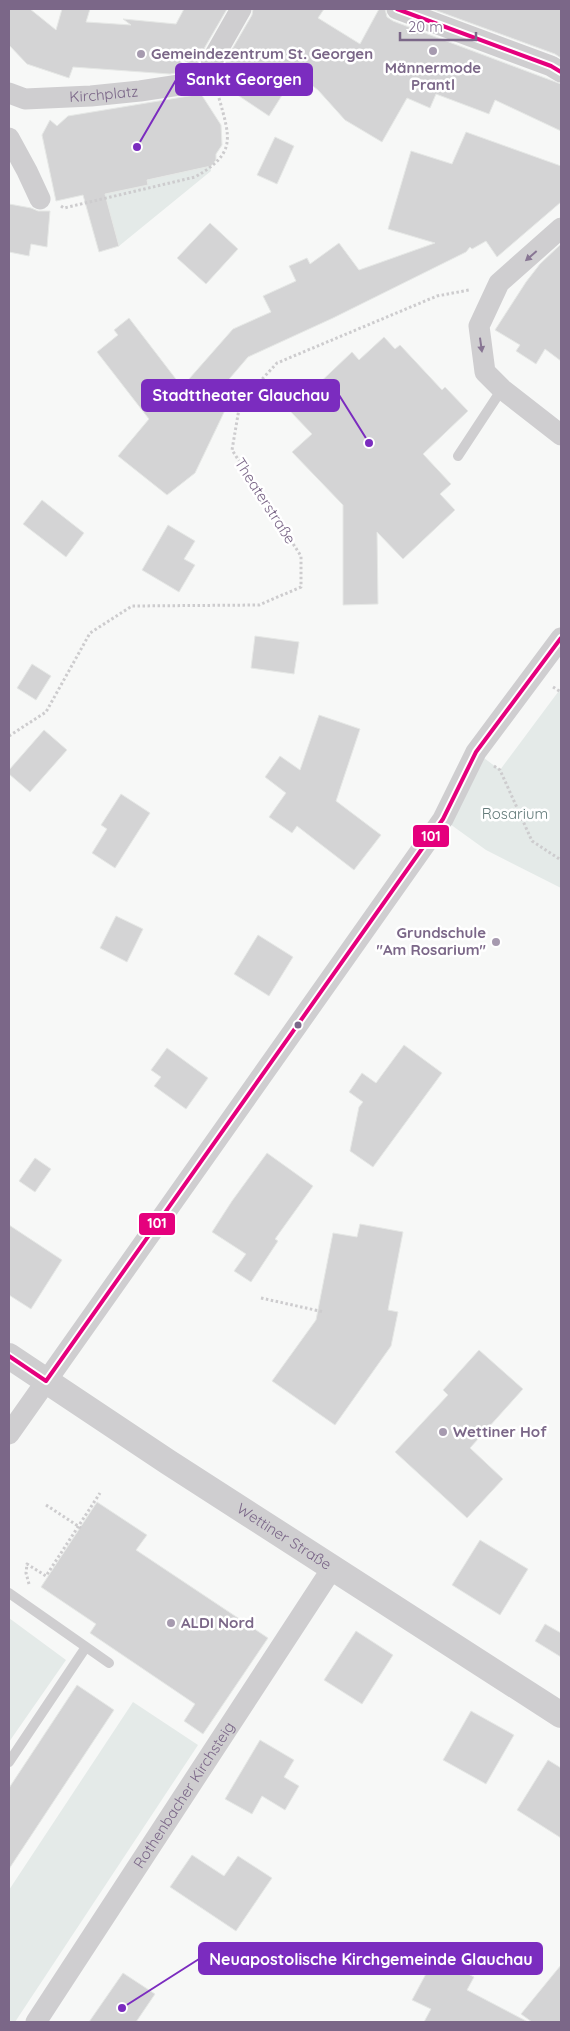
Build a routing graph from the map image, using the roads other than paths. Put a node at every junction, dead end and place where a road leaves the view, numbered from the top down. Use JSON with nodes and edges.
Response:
{"nodes":[{"id":1,"x":241,"y":9,"type":"edge"},
{"id":2,"x":397,"y":9,"type":"edge"},
{"id":3,"x":561,"y":72,"type":"edge"},
{"id":4,"x":9,"y":92,"type":"edge"},
{"id":5,"x":9,"y":138,"type":"edge"},
{"id":6,"x":40,"y":200,"type":"road end"},
{"id":7,"x":561,"y":228,"type":"edge"},
{"id":8,"x":502,"y":388,"type":"junction"},
{"id":9,"x":561,"y":435,"type":"edge"},
{"id":10,"x":458,"y":456,"type":"dead end"},
{"id":11,"x":561,"y":638,"type":"edge"},
{"id":12,"x":9,"y":1356,"type":"edge"},
{"id":13,"x":46,"y":1381,"type":"junction"},
{"id":14,"x":9,"y":1434,"type":"edge"},
{"id":15,"x":333,"y":1567,"type":"junction"},
{"id":16,"x":9,"y":1593,"type":"edge"},
{"id":17,"x":86,"y":1647,"type":"junction"},
{"id":18,"x":109,"y":1663,"type":"dead end"},
{"id":19,"x":561,"y":1715,"type":"edge"},
{"id":20,"x":9,"y":1762,"type":"edge"},
{"id":21,"x":36,"y":2022,"type":"edge"}],
"edges":[{"from":1,"to":4,"type":"street","name":"Kirchplatz"},
{"from":2,"to":3,"type":"street"},
{"from":5,"to":6,"type":"street"},
{"from":7,"to":8,"type":"street","one_way":true},
{"from":8,"to":9,"type":"street"},
{"from":8,"to":10,"type":"lane"},
{"from":11,"to":13,"type":"street"},
{"from":12,"to":13,"type":"street","name":"Wettiner Straße"},
{"from":13,"to":14,"type":"street"},
{"from":13,"to":15,"type":"street","name":"Wettiner Straße"},
{"from":15,"to":19,"type":"street","name":"Wettiner Straße"},
{"from":15,"to":21,"type":"street","name":"Rothenbacher Kirchsteig"},
{"from":16,"to":17,"type":"lane"},
{"from":17,"to":18,"type":"lane"},
{"from":17,"to":20,"type":"lane"}]}
